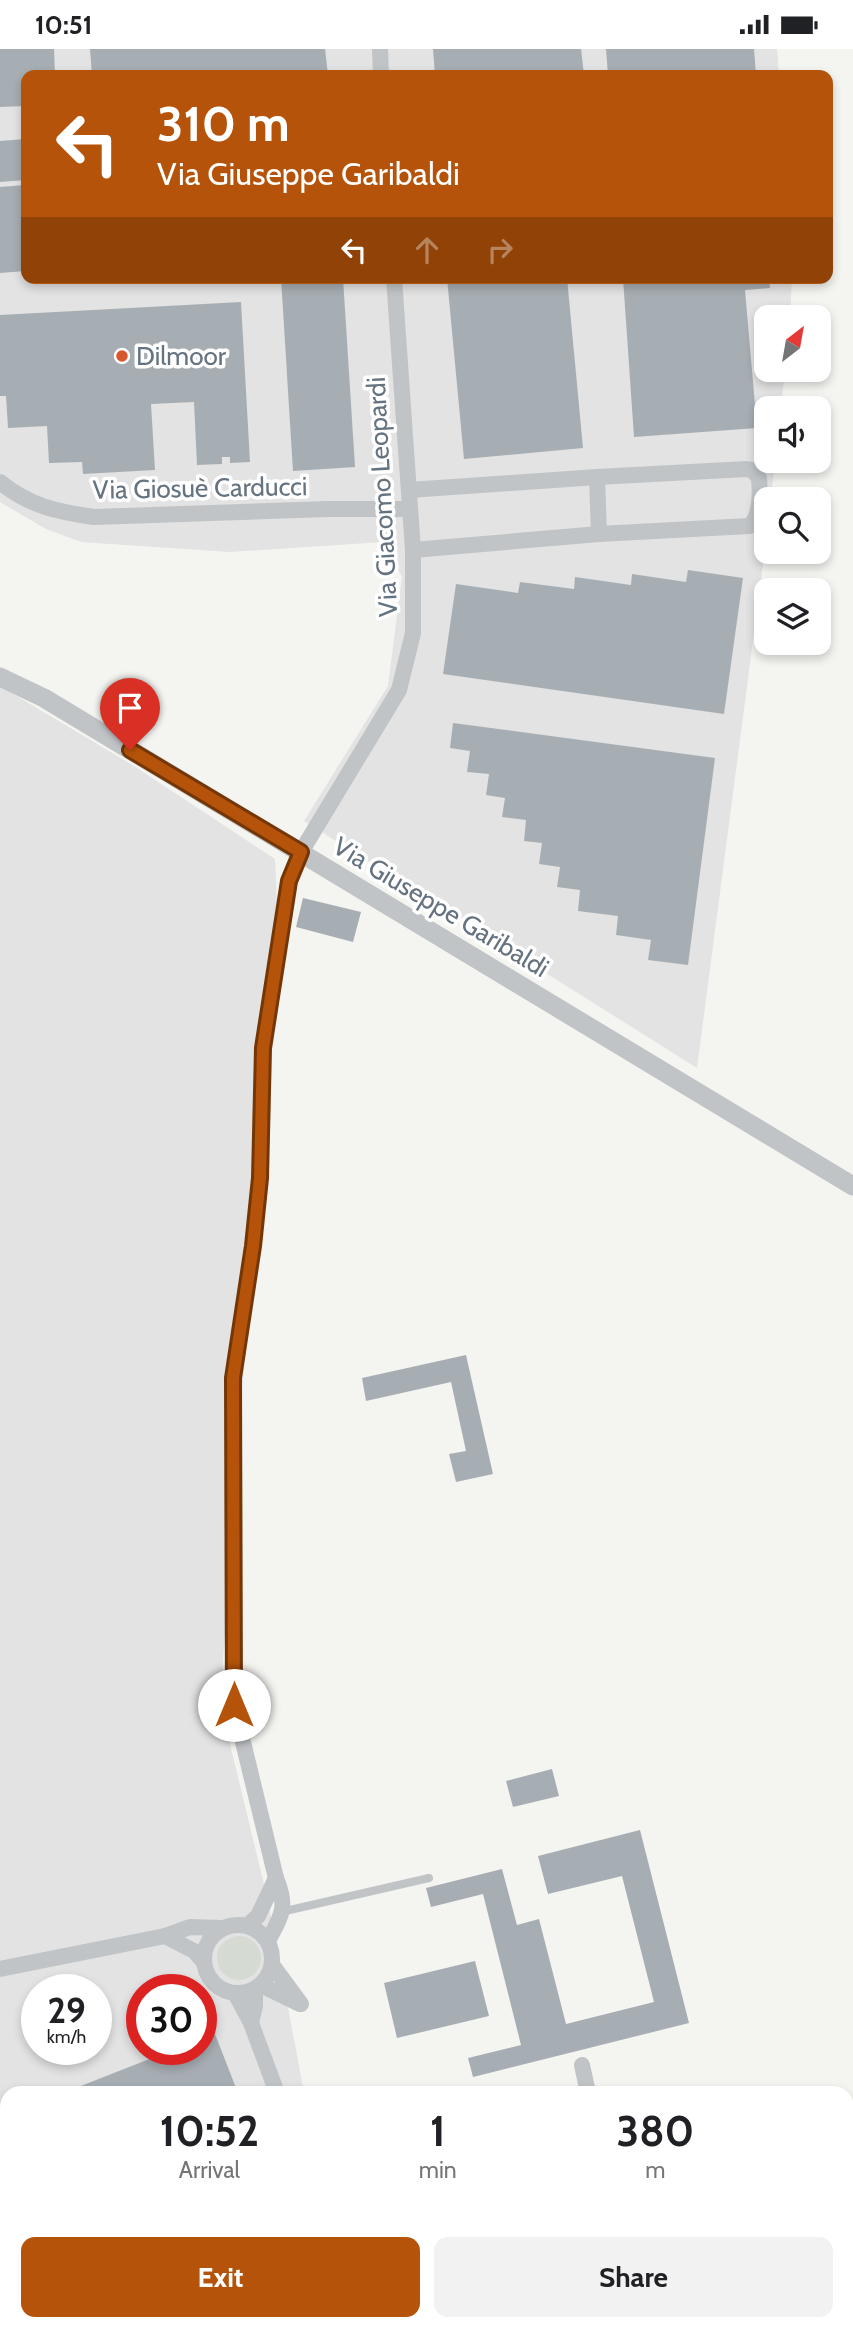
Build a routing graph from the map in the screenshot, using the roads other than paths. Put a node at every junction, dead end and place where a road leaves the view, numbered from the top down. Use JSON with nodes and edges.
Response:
{"nodes":[{"id":1,"x":380,"y":49,"type":"edge"},
{"id":2,"x":381,"y":70,"type":"edge"},
{"id":3,"x":394,"y":284,"type":"edge"},
{"id":4,"x":597,"y":477,"type":"junction"},
{"id":5,"x":0,"y":482,"type":"edge"},
{"id":6,"x":409,"y":490,"type":"junction"},
{"id":7,"x":411,"y":509,"type":"junction"},
{"id":8,"x":599,"y":534,"type":"junction"},
{"id":9,"x":413,"y":549,"type":"junction"},
{"id":10,"x":0,"y":677,"type":"edge"},
{"id":11,"x":301,"y":852,"type":"junction"},
{"id":12,"x":853,"y":1186,"type":"edge"},
{"id":13,"x":276,"y":1878,"type":"junction"},
{"id":14,"x":429,"y":1878,"type":"dead end"},
{"id":15,"x":281,"y":1912,"type":"junction"},
{"id":16,"x":248,"y":1925,"type":"junction"},
{"id":17,"x":221,"y":1928,"type":"junction"},
{"id":18,"x":165,"y":1936,"type":"junction"},
{"id":19,"x":268,"y":1941,"type":"junction"},
{"id":20,"x":203,"y":1961,"type":"junction"},
{"id":21,"x":272,"y":1966,"type":"junction"},
{"id":22,"x":0,"y":1969,"type":"edge"},
{"id":23,"x":258,"y":1987,"type":"junction"},
{"id":24,"x":235,"y":1993,"type":"junction"},
{"id":25,"x":251,"y":2023,"type":"junction"},
{"id":26,"x":582,"y":2064,"type":"dead end"},
{"id":27,"x":274,"y":2086,"type":"edge"},
{"id":28,"x":587,"y":2086,"type":"edge"}],
"edges":[{"from":1,"to":2,"type":"street"},
{"from":3,"to":6,"type":"street","name":"Via Giacomo Leopardi"},
{"from":4,"to":6,"type":"street"},
{"from":4,"to":8,"type":"street"},
{"from":4,"to":8,"type":"street"},
{"from":5,"to":7,"type":"street","name":"Via Giosuè Carducci"},
{"from":6,"to":7,"type":"street","name":"Via Giacomo Leopardi"},
{"from":7,"to":9,"type":"street","name":"Via Giacomo Leopardi"},
{"from":8,"to":9,"type":"street"},
{"from":9,"to":11,"type":"street","name":"Via Giacomo Leopardi"},
{"from":10,"to":11,"type":"street","name":"Via Giuseppe Garibaldi"},
{"from":11,"to":12,"type":"street","name":"Via Giuseppe Garibaldi"},
{"from":11,"to":13,"type":"street","name":"Via Giacomo Leopardi"},
{"from":13,"to":15,"type":"street","name":"Via Giacomo Leopardi"},
{"from":13,"to":16,"type":"street"},
{"from":14,"to":15,"type":"lane"},
{"from":15,"to":19,"type":"street"},
{"from":16,"to":17,"type":"street"},
{"from":16,"to":19,"type":"street"},
{"from":17,"to":18,"type":"street"},
{"from":17,"to":20,"type":"street"},
{"from":18,"to":20,"type":"street"},
{"from":18,"to":22,"type":"street"},
{"from":19,"to":21,"type":"street"},
{"from":20,"to":24,"type":"street"},
{"from":21,"to":23,"type":"street"},
{"from":21,"to":23,"type":"street"},
{"from":23,"to":24,"type":"street"},
{"from":23,"to":25,"type":"street"},
{"from":24,"to":25,"type":"street"},
{"from":25,"to":27,"type":"street"},
{"from":26,"to":28,"type":"street"}]}
